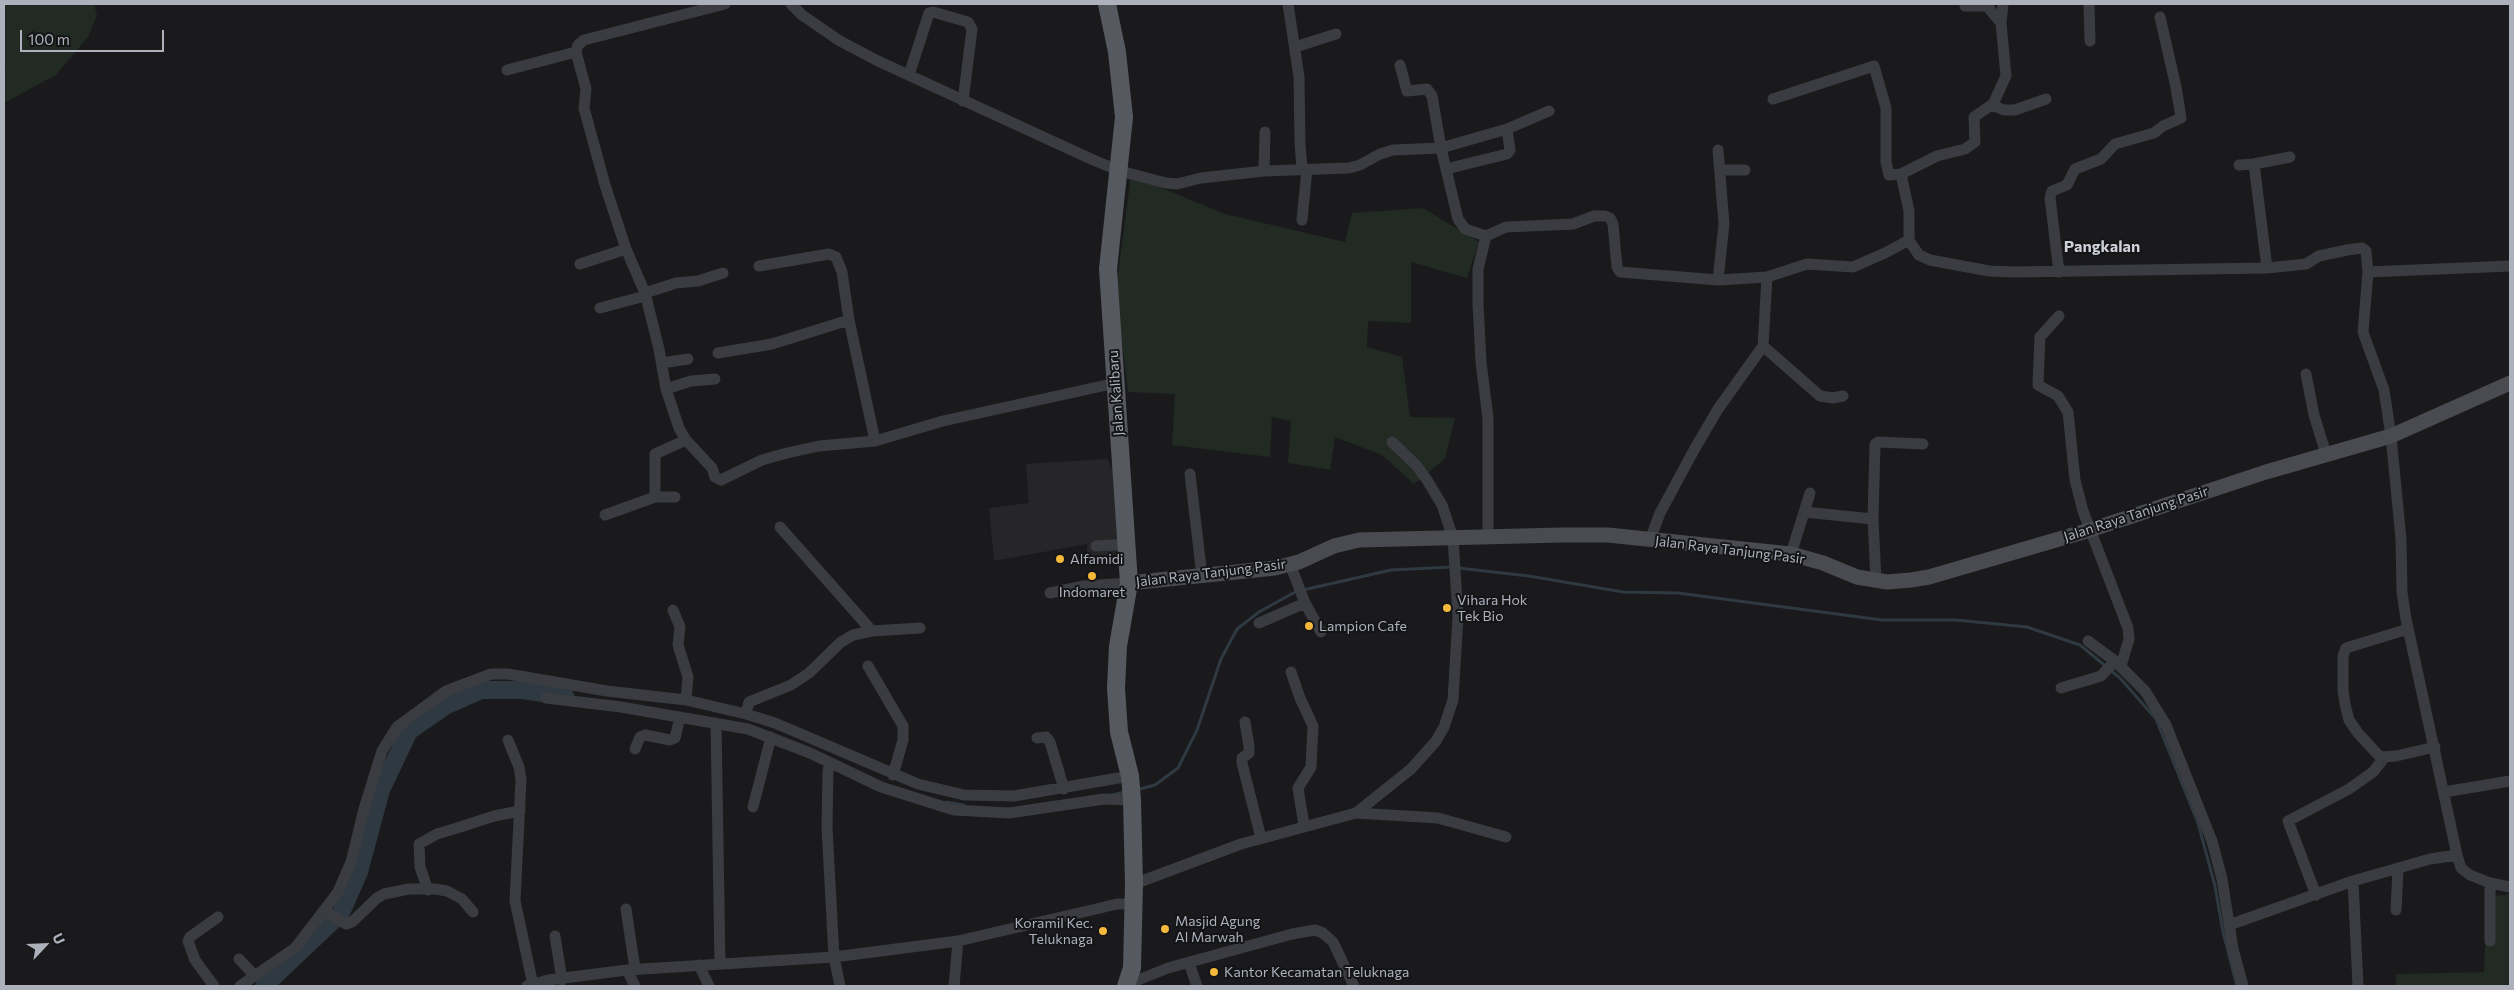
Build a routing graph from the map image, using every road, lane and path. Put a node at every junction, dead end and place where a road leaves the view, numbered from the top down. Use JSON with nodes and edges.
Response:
{"nodes":[{"id":1,"x":725,"y":4,"type":"edge"},
{"id":2,"x":791,"y":4,"type":"edge"},
{"id":3,"x":1106,"y":4,"type":"edge"},
{"id":4,"x":1288,"y":4,"type":"edge"},
{"id":5,"x":2003,"y":4,"type":"edge"},
{"id":6,"x":2089,"y":4,"type":"edge"},
{"id":7,"x":1964,"y":6,"type":"dead end"},
{"id":8,"x":2160,"y":17,"type":"dead end"},
{"id":9,"x":2001,"y":23,"type":"junction"},
{"id":10,"x":1336,"y":34,"type":"dead end"},
{"id":11,"x":2090,"y":42,"type":"dead end"},
{"id":12,"x":1295,"y":47,"type":"junction"},
{"id":13,"x":576,"y":52,"type":"junction"},
{"id":14,"x":1400,"y":65,"type":"dead end"},
{"id":15,"x":507,"y":70,"type":"dead end"},
{"id":16,"x":909,"y":75,"type":"junction"},
{"id":17,"x":1773,"y":99,"type":"dead end"},
{"id":18,"x":2046,"y":99,"type":"dead end"},
{"id":19,"x":963,"y":101,"type":"junction"},
{"id":20,"x":1992,"y":106,"type":"junction"},
{"id":21,"x":1549,"y":112,"type":"dead end"},
{"id":22,"x":1507,"y":130,"type":"junction"},
{"id":23,"x":1265,"y":132,"type":"dead end"},
{"id":24,"x":1441,"y":148,"type":"junction"},
{"id":25,"x":1718,"y":150,"type":"dead end"},
{"id":26,"x":2290,"y":157,"type":"dead end"},
{"id":27,"x":2254,"y":164,"type":"junction"},
{"id":28,"x":2239,"y":165,"type":"dead end"},
{"id":29,"x":1305,"y":169,"type":"junction"},
{"id":30,"x":1264,"y":170,"type":"junction"},
{"id":31,"x":1446,"y":170,"type":"junction"},
{"id":32,"x":1720,"y":170,"type":"junction"},
{"id":33,"x":1745,"y":170,"type":"dead end"},
{"id":34,"x":1120,"y":171,"type":"junction"},
{"id":35,"x":1901,"y":174,"type":"junction"},
{"id":36,"x":1302,"y":220,"type":"dead end"},
{"id":37,"x":1486,"y":236,"type":"junction"},
{"id":38,"x":1909,"y":240,"type":"junction"},
{"id":39,"x":626,"y":249,"type":"junction"},
{"id":40,"x":580,"y":264,"type":"dead end"},
{"id":41,"x":759,"y":266,"type":"dead end"},
{"id":42,"x":2510,"y":266,"type":"edge"},
{"id":43,"x":2267,"y":268,"type":"junction"},
{"id":44,"x":2368,"y":269,"type":"junction"},
{"id":45,"x":2059,"y":272,"type":"junction"},
{"id":46,"x":724,"y":273,"type":"dead end"},
{"id":47,"x":1767,"y":277,"type":"junction"},
{"id":48,"x":1718,"y":280,"type":"junction"},
{"id":49,"x":645,"y":295,"type":"junction"},
{"id":50,"x":600,"y":308,"type":"dead end"},
{"id":51,"x":2059,"y":316,"type":"dead end"},
{"id":52,"x":849,"y":320,"type":"junction"},
{"id":53,"x":1763,"y":346,"type":"junction"},
{"id":54,"x":718,"y":353,"type":"dead end"},
{"id":55,"x":688,"y":358,"type":"dead end"},
{"id":56,"x":662,"y":363,"type":"junction"},
{"id":57,"x":2306,"y":374,"type":"dead end"},
{"id":58,"x":715,"y":379,"type":"dead end"},
{"id":59,"x":1116,"y":382,"type":"junction"},
{"id":60,"x":2510,"y":383,"type":"edge"},
{"id":61,"x":666,"y":390,"type":"junction"},
{"id":62,"x":1844,"y":396,"type":"dead end"},
{"id":63,"x":2391,"y":436,"type":"junction"},
{"id":64,"x":686,"y":440,"type":"junction"},
{"id":65,"x":875,"y":441,"type":"junction"},
{"id":66,"x":1392,"y":442,"type":"dead end"},
{"id":67,"x":1923,"y":444,"type":"dead end"},
{"id":68,"x":2326,"y":454,"type":"junction"},
{"id":69,"x":1190,"y":474,"type":"dead end"},
{"id":70,"x":1810,"y":493,"type":"dead end"},
{"id":71,"x":655,"y":497,"type":"junction"},
{"id":72,"x":676,"y":497,"type":"dead end"},
{"id":73,"x":1804,"y":512,"type":"junction"},
{"id":74,"x":605,"y":514,"type":"dead end"},
{"id":75,"x":1873,"y":519,"type":"junction"},
{"id":76,"x":780,"y":527,"type":"dead end"},
{"id":77,"x":2090,"y":530,"type":"junction"},
{"id":78,"x":1488,"y":538,"type":"junction"},
{"id":79,"x":1650,"y":540,"type":"junction"},
{"id":80,"x":1453,"y":542,"type":"junction"},
{"id":81,"x":1127,"y":544,"type":"junction"},
{"id":82,"x":1096,"y":546,"type":"dead end"},
{"id":83,"x":1791,"y":554,"type":"junction"},
{"id":84,"x":1293,"y":571,"type":"junction"},
{"id":85,"x":1202,"y":576,"type":"junction"},
{"id":86,"x":1876,"y":580,"type":"junction"},
{"id":87,"x":1129,"y":583,"type":"junction"},
{"id":88,"x":1050,"y":593,"type":"dead end"},
{"id":89,"x":1304,"y":599,"type":"junction"},
{"id":90,"x":673,"y":610,"type":"dead end"},
{"id":91,"x":1259,"y":623,"type":"dead end"},
{"id":92,"x":920,"y":628,"type":"dead end"},
{"id":93,"x":2408,"y":629,"type":"junction"},
{"id":94,"x":872,"y":631,"type":"junction"},
{"id":95,"x":1321,"y":632,"type":"dead end"},
{"id":96,"x":2088,"y":641,"type":"dead end"},
{"id":97,"x":2117,"y":663,"type":"junction"},
{"id":98,"x":868,"y":666,"type":"dead end"},
{"id":99,"x":1291,"y":672,"type":"dead end"},
{"id":100,"x":2060,"y":688,"type":"dead end"},
{"id":101,"x":546,"y":698,"type":"dead end"},
{"id":102,"x":686,"y":700,"type":"junction"},
{"id":103,"x":746,"y":714,"type":"junction"},
{"id":104,"x":680,"y":717,"type":"junction"},
{"id":105,"x":1245,"y":722,"type":"dead end"},
{"id":106,"x":716,"y":723,"type":"junction"},
{"id":107,"x":770,"y":737,"type":"junction"},
{"id":108,"x":1037,"y":738,"type":"dead end"},
{"id":109,"x":508,"y":740,"type":"dead end"},
{"id":110,"x":2435,"y":747,"type":"junction"},
{"id":111,"x":635,"y":749,"type":"dead end"},
{"id":112,"x":2384,"y":758,"type":"junction"},
{"id":113,"x":830,"y":763,"type":"junction"},
{"id":114,"x":893,"y":775,"type":"junction"},
{"id":115,"x":2510,"y":781,"type":"edge"},
{"id":116,"x":1064,"y":789,"type":"junction"},
{"id":117,"x":1131,"y":789,"type":"junction"},
{"id":118,"x":2444,"y":792,"type":"junction"},
{"id":119,"x":753,"y":807,"type":"dead end"},
{"id":120,"x":520,"y":812,"type":"junction"},
{"id":121,"x":1356,"y":813,"type":"junction"},
{"id":122,"x":1304,"y":825,"type":"junction"},
{"id":123,"x":1506,"y":837,"type":"dead end"},
{"id":124,"x":1261,"y":838,"type":"junction"},
{"id":125,"x":2457,"y":855,"type":"junction"},
{"id":126,"x":2398,"y":870,"type":"junction"},
{"id":127,"x":2353,"y":881,"type":"junction"},
{"id":128,"x":2490,"y":883,"type":"junction"},
{"id":129,"x":1134,"y":884,"type":"junction"},
{"id":130,"x":2510,"y":886,"type":"edge"},
{"id":131,"x":428,"y":890,"type":"junction"},
{"id":132,"x":2316,"y":894,"type":"junction"},
{"id":133,"x":1133,"y":904,"type":"junction"},
{"id":134,"x":626,"y":909,"type":"dead end"},
{"id":135,"x":2396,"y":910,"type":"dead end"},
{"id":136,"x":473,"y":912,"type":"dead end"},
{"id":137,"x":332,"y":916,"type":"junction"},
{"id":138,"x":218,"y":917,"type":"dead end"},
{"id":139,"x":2229,"y":925,"type":"junction"},
{"id":140,"x":555,"y":936,"type":"dead end"},
{"id":141,"x":958,"y":941,"type":"junction"},
{"id":142,"x":2490,"y":941,"type":"dead end"},
{"id":143,"x":834,"y":957,"type":"junction"},
{"id":144,"x":239,"y":959,"type":"dead end"},
{"id":145,"x":1189,"y":963,"type":"junction"},
{"id":146,"x":720,"y":964,"type":"junction"},
{"id":147,"x":698,"y":965,"type":"junction"},
{"id":148,"x":631,"y":970,"type":"junction"},
{"id":149,"x":255,"y":976,"type":"junction"},
{"id":150,"x":562,"y":980,"type":"junction"},
{"id":151,"x":548,"y":983,"type":"edge"},
{"id":152,"x":1135,"y":984,"type":"edge"},
{"id":153,"x":530,"y":985,"type":"edge"},
{"id":154,"x":214,"y":986,"type":"edge"},
{"id":155,"x":240,"y":986,"type":"edge"},
{"id":156,"x":635,"y":986,"type":"edge"},
{"id":157,"x":709,"y":986,"type":"edge"},
{"id":158,"x":840,"y":986,"type":"edge"},
{"id":159,"x":954,"y":986,"type":"edge"},
{"id":160,"x":1197,"y":986,"type":"edge"},
{"id":161,"x":1354,"y":986,"type":"edge"},
{"id":162,"x":2243,"y":986,"type":"edge"},
{"id":163,"x":2358,"y":986,"type":"edge"}],
"edges":[{"from":1,"to":13,"type":"street"},
{"from":2,"to":16,"type":"street"},
{"from":3,"to":34,"type":"main road","name":"Jalan Kalibaru"},
{"from":4,"to":12,"type":"street"},
{"from":5,"to":9,"type":"street"},
{"from":6,"to":11,"type":"street"},
{"from":7,"to":9,"type":"street"},
{"from":8,"to":45,"type":"street"},
{"from":9,"to":20,"type":"street"},
{"from":10,"to":12,"type":"street"},
{"from":12,"to":29,"type":"street"},
{"from":13,"to":15,"type":"street"},
{"from":13,"to":39,"type":"street"},
{"from":14,"to":24,"type":"street"},
{"from":16,"to":19,"type":"street"},
{"from":16,"to":19,"type":"street"},
{"from":17,"to":35,"type":"street"},
{"from":18,"to":20,"type":"street"},
{"from":19,"to":34,"type":"street"},
{"from":20,"to":35,"type":"street"},
{"from":21,"to":22,"type":"street"},
{"from":22,"to":24,"type":"street"},
{"from":22,"to":31,"type":"street"},
{"from":23,"to":30,"type":"street"},
{"from":24,"to":29,"type":"street"},
{"from":24,"to":31,"type":"street"},
{"from":25,"to":32,"type":"street"},
{"from":26,"to":27,"type":"street"},
{"from":27,"to":28,"type":"street"},
{"from":27,"to":43,"type":"street"},
{"from":29,"to":30,"type":"street"},
{"from":29,"to":36,"type":"street"},
{"from":30,"to":34,"type":"street"},
{"from":31,"to":37,"type":"street"},
{"from":32,"to":33,"type":"street"},
{"from":32,"to":48,"type":"street"},
{"from":34,"to":59,"type":"main road","name":"Jalan Kalibaru"},
{"from":35,"to":38,"type":"street"},
{"from":37,"to":48,"type":"street"},
{"from":37,"to":78,"type":"street"},
{"from":38,"to":45,"type":"street"},
{"from":38,"to":47,"type":"street"},
{"from":39,"to":40,"type":"street"},
{"from":39,"to":49,"type":"street"},
{"from":41,"to":52,"type":"street"},
{"from":42,"to":44,"type":"street"},
{"from":43,"to":44,"type":"street"},
{"from":43,"to":45,"type":"street"},
{"from":44,"to":63,"type":"street"},
{"from":46,"to":49,"type":"street"},
{"from":47,"to":48,"type":"street"},
{"from":47,"to":53,"type":"street"},
{"from":49,"to":50,"type":"street"},
{"from":49,"to":56,"type":"street"},
{"from":51,"to":77,"type":"street"},
{"from":52,"to":54,"type":"street"},
{"from":52,"to":65,"type":"street"},
{"from":53,"to":62,"type":"street"},
{"from":53,"to":79,"type":"street"},
{"from":55,"to":56,"type":"street"},
{"from":56,"to":61,"type":"street"},
{"from":57,"to":68,"type":"street"},
{"from":58,"to":61,"type":"street"},
{"from":59,"to":65,"type":"street"},
{"from":59,"to":81,"type":"main road","name":"Jalan Kalibaru"},
{"from":60,"to":63,"type":"street","name":"Jalan Raya Tanjung Pasir"},
{"from":61,"to":64,"type":"street"},
{"from":63,"to":68,"type":"street","name":"Jalan Raya Tanjung Pasir"},
{"from":63,"to":93,"type":"street"},
{"from":64,"to":65,"type":"street"},
{"from":64,"to":71,"type":"street"},
{"from":66,"to":80,"type":"street"},
{"from":67,"to":75,"type":"street"},
{"from":68,"to":77,"type":"street","name":"Jalan Raya Tanjung Pasir"},
{"from":69,"to":85,"type":"street"},
{"from":70,"to":73,"type":"street"},
{"from":71,"to":72,"type":"street"},
{"from":71,"to":74,"type":"street"},
{"from":73,"to":75,"type":"street"},
{"from":73,"to":83,"type":"street"},
{"from":75,"to":86,"type":"street"},
{"from":76,"to":94,"type":"street"},
{"from":77,"to":86,"type":"street","name":"Jalan Raya Tanjung Pasir"},
{"from":77,"to":97,"type":"street"},
{"from":78,"to":79,"type":"street","name":"Jalan Raya Tanjung Pasir"},
{"from":78,"to":80,"type":"street","name":"Jalan Raya Tanjung Pasir"},
{"from":79,"to":83,"type":"street","name":"Jalan Raya Tanjung Pasir"},
{"from":80,"to":84,"type":"street","name":"Jalan Raya Tanjung Pasir"},
{"from":80,"to":121,"type":"street"},
{"from":81,"to":82,"type":"street"},
{"from":81,"to":87,"type":"main road","name":"Jalan Kalibaru"},
{"from":83,"to":86,"type":"street","name":"Jalan Raya Tanjung Pasir"},
{"from":84,"to":85,"type":"street","name":"Jalan Raya Tanjung Pasir"},
{"from":84,"to":89,"type":"street"},
{"from":85,"to":87,"type":"street","name":"Jalan Raya Tanjung Pasir"},
{"from":87,"to":88,"type":"street"},
{"from":87,"to":117,"type":"main road","name":"Jalan Kalibaru"},
{"from":89,"to":91,"type":"street"},
{"from":89,"to":95,"type":"street"},
{"from":90,"to":102,"type":"street"},
{"from":92,"to":94,"type":"street"},
{"from":93,"to":110,"type":"street"},
{"from":93,"to":112,"type":"street"},
{"from":94,"to":103,"type":"street"},
{"from":96,"to":97,"type":"street"},
{"from":97,"to":100,"type":"street"},
{"from":97,"to":139,"type":"street"},
{"from":98,"to":114,"type":"street"},
{"from":99,"to":122,"type":"street"},
{"from":101,"to":104,"type":"street"},
{"from":102,"to":103,"type":"street"},
{"from":102,"to":137,"type":"street"},
{"from":103,"to":114,"type":"street"},
{"from":104,"to":106,"type":"street"},
{"from":104,"to":111,"type":"street"},
{"from":105,"to":124,"type":"street"},
{"from":106,"to":107,"type":"street"},
{"from":106,"to":146,"type":"street"},
{"from":107,"to":113,"type":"street"},
{"from":107,"to":119,"type":"street"},
{"from":108,"to":116,"type":"street"},
{"from":109,"to":120,"type":"street"},
{"from":110,"to":112,"type":"street"},
{"from":110,"to":118,"type":"street"},
{"from":112,"to":132,"type":"street"},
{"from":113,"to":117,"type":"street"},
{"from":113,"to":143,"type":"street"},
{"from":114,"to":116,"type":"street"},
{"from":115,"to":118,"type":"street"},
{"from":116,"to":117,"type":"street"},
{"from":117,"to":129,"type":"main road","name":"Jalan Kalibaru"},
{"from":118,"to":125,"type":"street"},
{"from":120,"to":131,"type":"street"},
{"from":120,"to":153,"type":"street"},
{"from":121,"to":122,"type":"street"},
{"from":121,"to":123,"type":"street"},
{"from":122,"to":124,"type":"street"},
{"from":124,"to":129,"type":"street"},
{"from":125,"to":126,"type":"street"},
{"from":125,"to":128,"type":"street"},
{"from":126,"to":127,"type":"street"},
{"from":126,"to":135,"type":"street"},
{"from":127,"to":132,"type":"street"},
{"from":127,"to":163,"type":"street"},
{"from":128,"to":130,"type":"street"},
{"from":128,"to":142,"type":"street"},
{"from":129,"to":133,"type":"main road","name":"Jalan Kalibaru"},
{"from":131,"to":136,"type":"street"},
{"from":131,"to":137,"type":"street"},
{"from":132,"to":139,"type":"street"},
{"from":133,"to":141,"type":"street"},
{"from":133,"to":152,"type":"main road","name":"Jalan Kalibaru"},
{"from":134,"to":148,"type":"street"},
{"from":137,"to":149,"type":"street"},
{"from":138,"to":154,"type":"street"},
{"from":139,"to":162,"type":"street"},
{"from":140,"to":150,"type":"street"},
{"from":141,"to":143,"type":"street"},
{"from":141,"to":159,"type":"street"},
{"from":143,"to":146,"type":"street"},
{"from":143,"to":158,"type":"street"},
{"from":144,"to":149,"type":"street"},
{"from":145,"to":152,"type":"street"},
{"from":145,"to":160,"type":"street"},
{"from":145,"to":161,"type":"street"},
{"from":146,"to":147,"type":"street"},
{"from":147,"to":148,"type":"street"},
{"from":147,"to":157,"type":"street"},
{"from":148,"to":150,"type":"street"},
{"from":148,"to":156,"type":"street"},
{"from":149,"to":155,"type":"street"},
{"from":150,"to":151,"type":"street"},
{"from":151,"to":153,"type":"street"}]}
